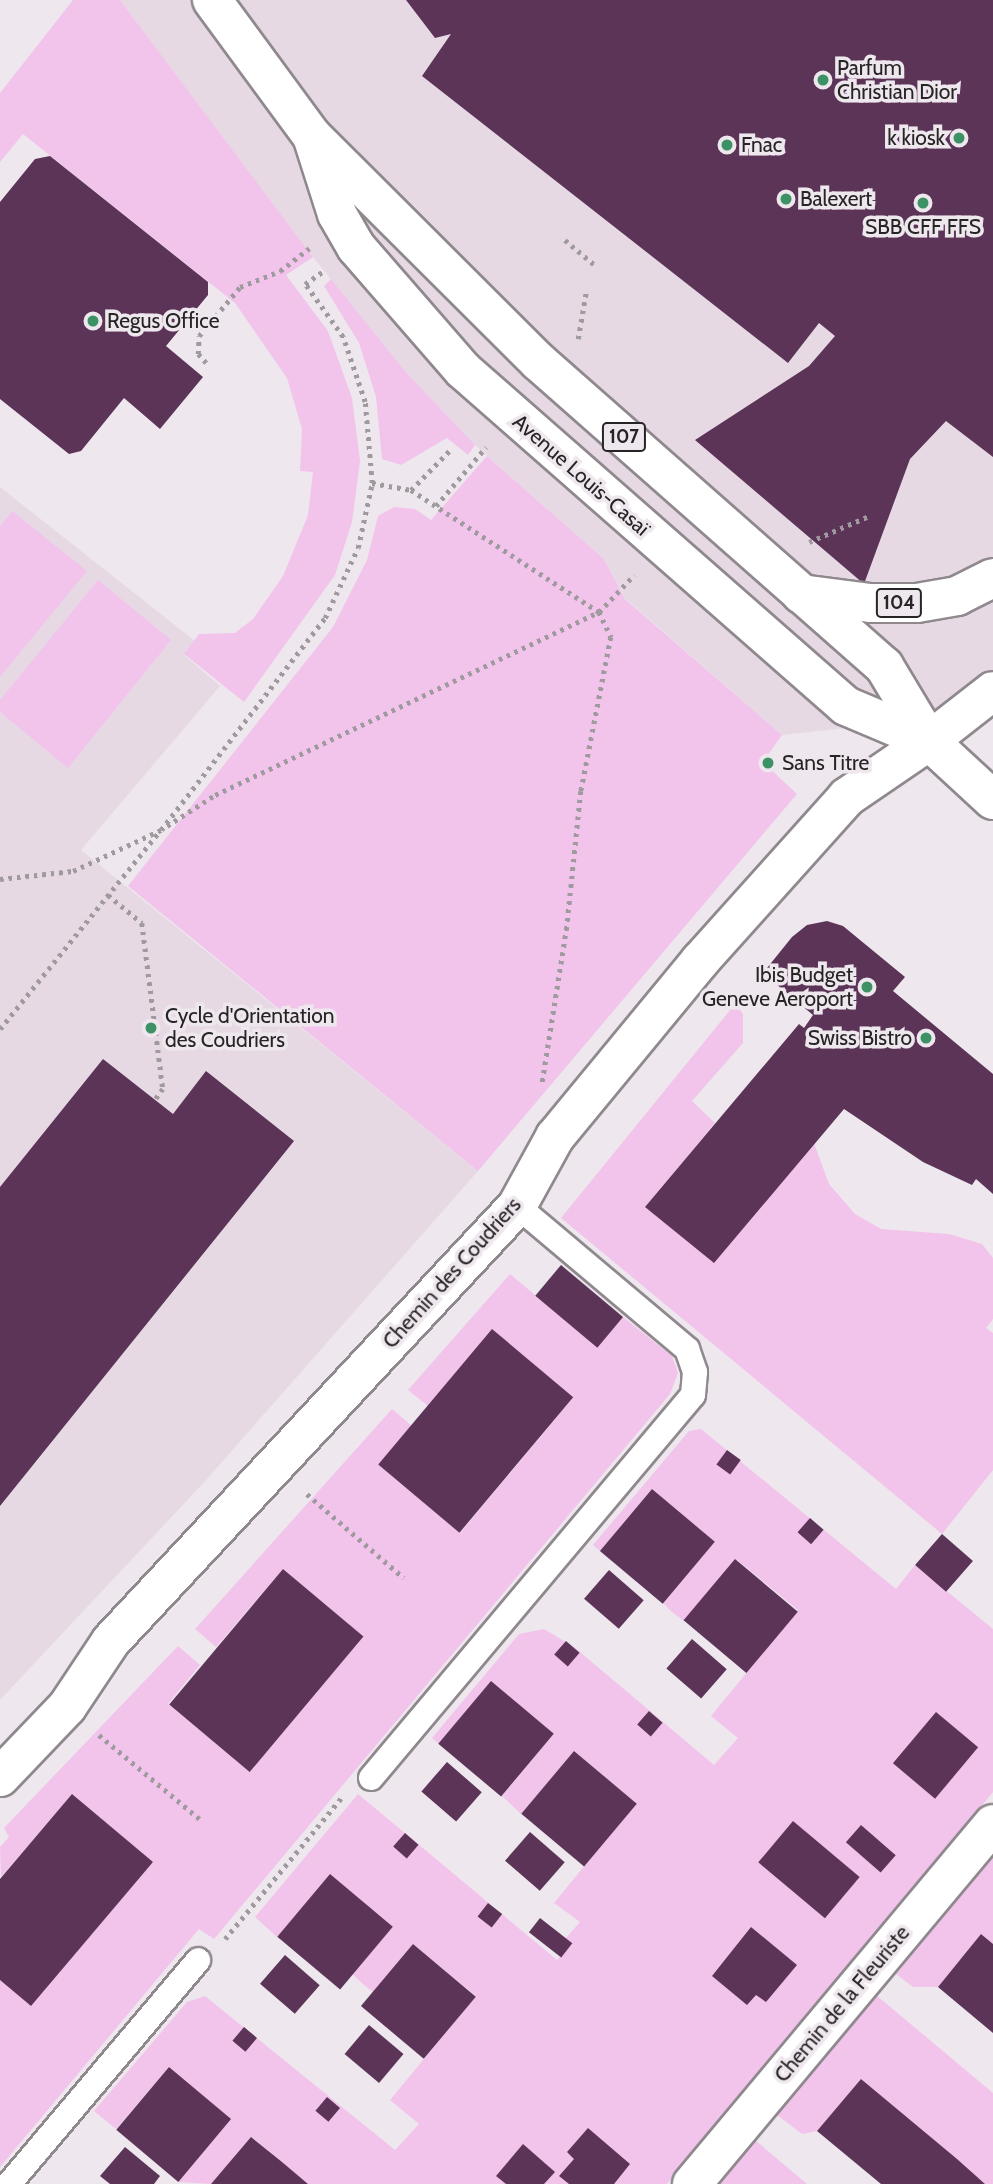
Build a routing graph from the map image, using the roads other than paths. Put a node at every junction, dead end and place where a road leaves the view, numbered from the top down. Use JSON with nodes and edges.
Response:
{"nodes":[{"id":1,"x":212,"y":0,"type":"edge"},
{"id":2,"x":312,"y":136,"type":"junction"},
{"id":3,"x":993,"y":578,"type":"edge"},
{"id":4,"x":802,"y":594,"type":"junction"},
{"id":5,"x":993,"y":691,"type":"edge"},
{"id":6,"x":929,"y":741,"type":"junction"},
{"id":7,"x":993,"y":800,"type":"edge"},
{"id":8,"x":517,"y":1206,"type":"junction"},
{"id":9,"x":0,"y":1777,"type":"edge"},
{"id":10,"x":371,"y":1778,"type":"road end"},
{"id":11,"x":993,"y":1824,"type":"edge"},
{"id":12,"x":198,"y":1960,"type":"road end"},
{"id":13,"x":9,"y":2184,"type":"edge"},
{"id":14,"x":692,"y":2184,"type":"edge"}],
"edges":[{"from":1,"to":2,"type":"main road","name":"Avenue Louis-Casaï","number":"107"},
{"from":2,"to":4,"type":"main road","name":"Avenue Louis-Casaï","number":"107"},
{"from":2,"to":6,"type":"main road","name":"Avenue Louis-Casaï","number":"107"},
{"from":3,"to":4,"type":"main road","number":"104"},
{"from":4,"to":6,"type":"main road","name":"Avenue Louis-Casaï","number":"107"},
{"from":5,"to":6,"type":"main road","name":"Chemin des Coudriers"},
{"from":6,"to":7,"type":"main road","name":"Avenue Louis-Casaï","number":"107"},
{"from":6,"to":8,"type":"main road","name":"Chemin des Coudriers"},
{"from":8,"to":9,"type":"main road","name":"Chemin des Coudriers"},
{"from":8,"to":10,"type":"lane"},
{"from":11,"to":14,"type":"main road","name":"Chemin de la Fleuriste"},
{"from":12,"to":13,"type":"lane"}]}
